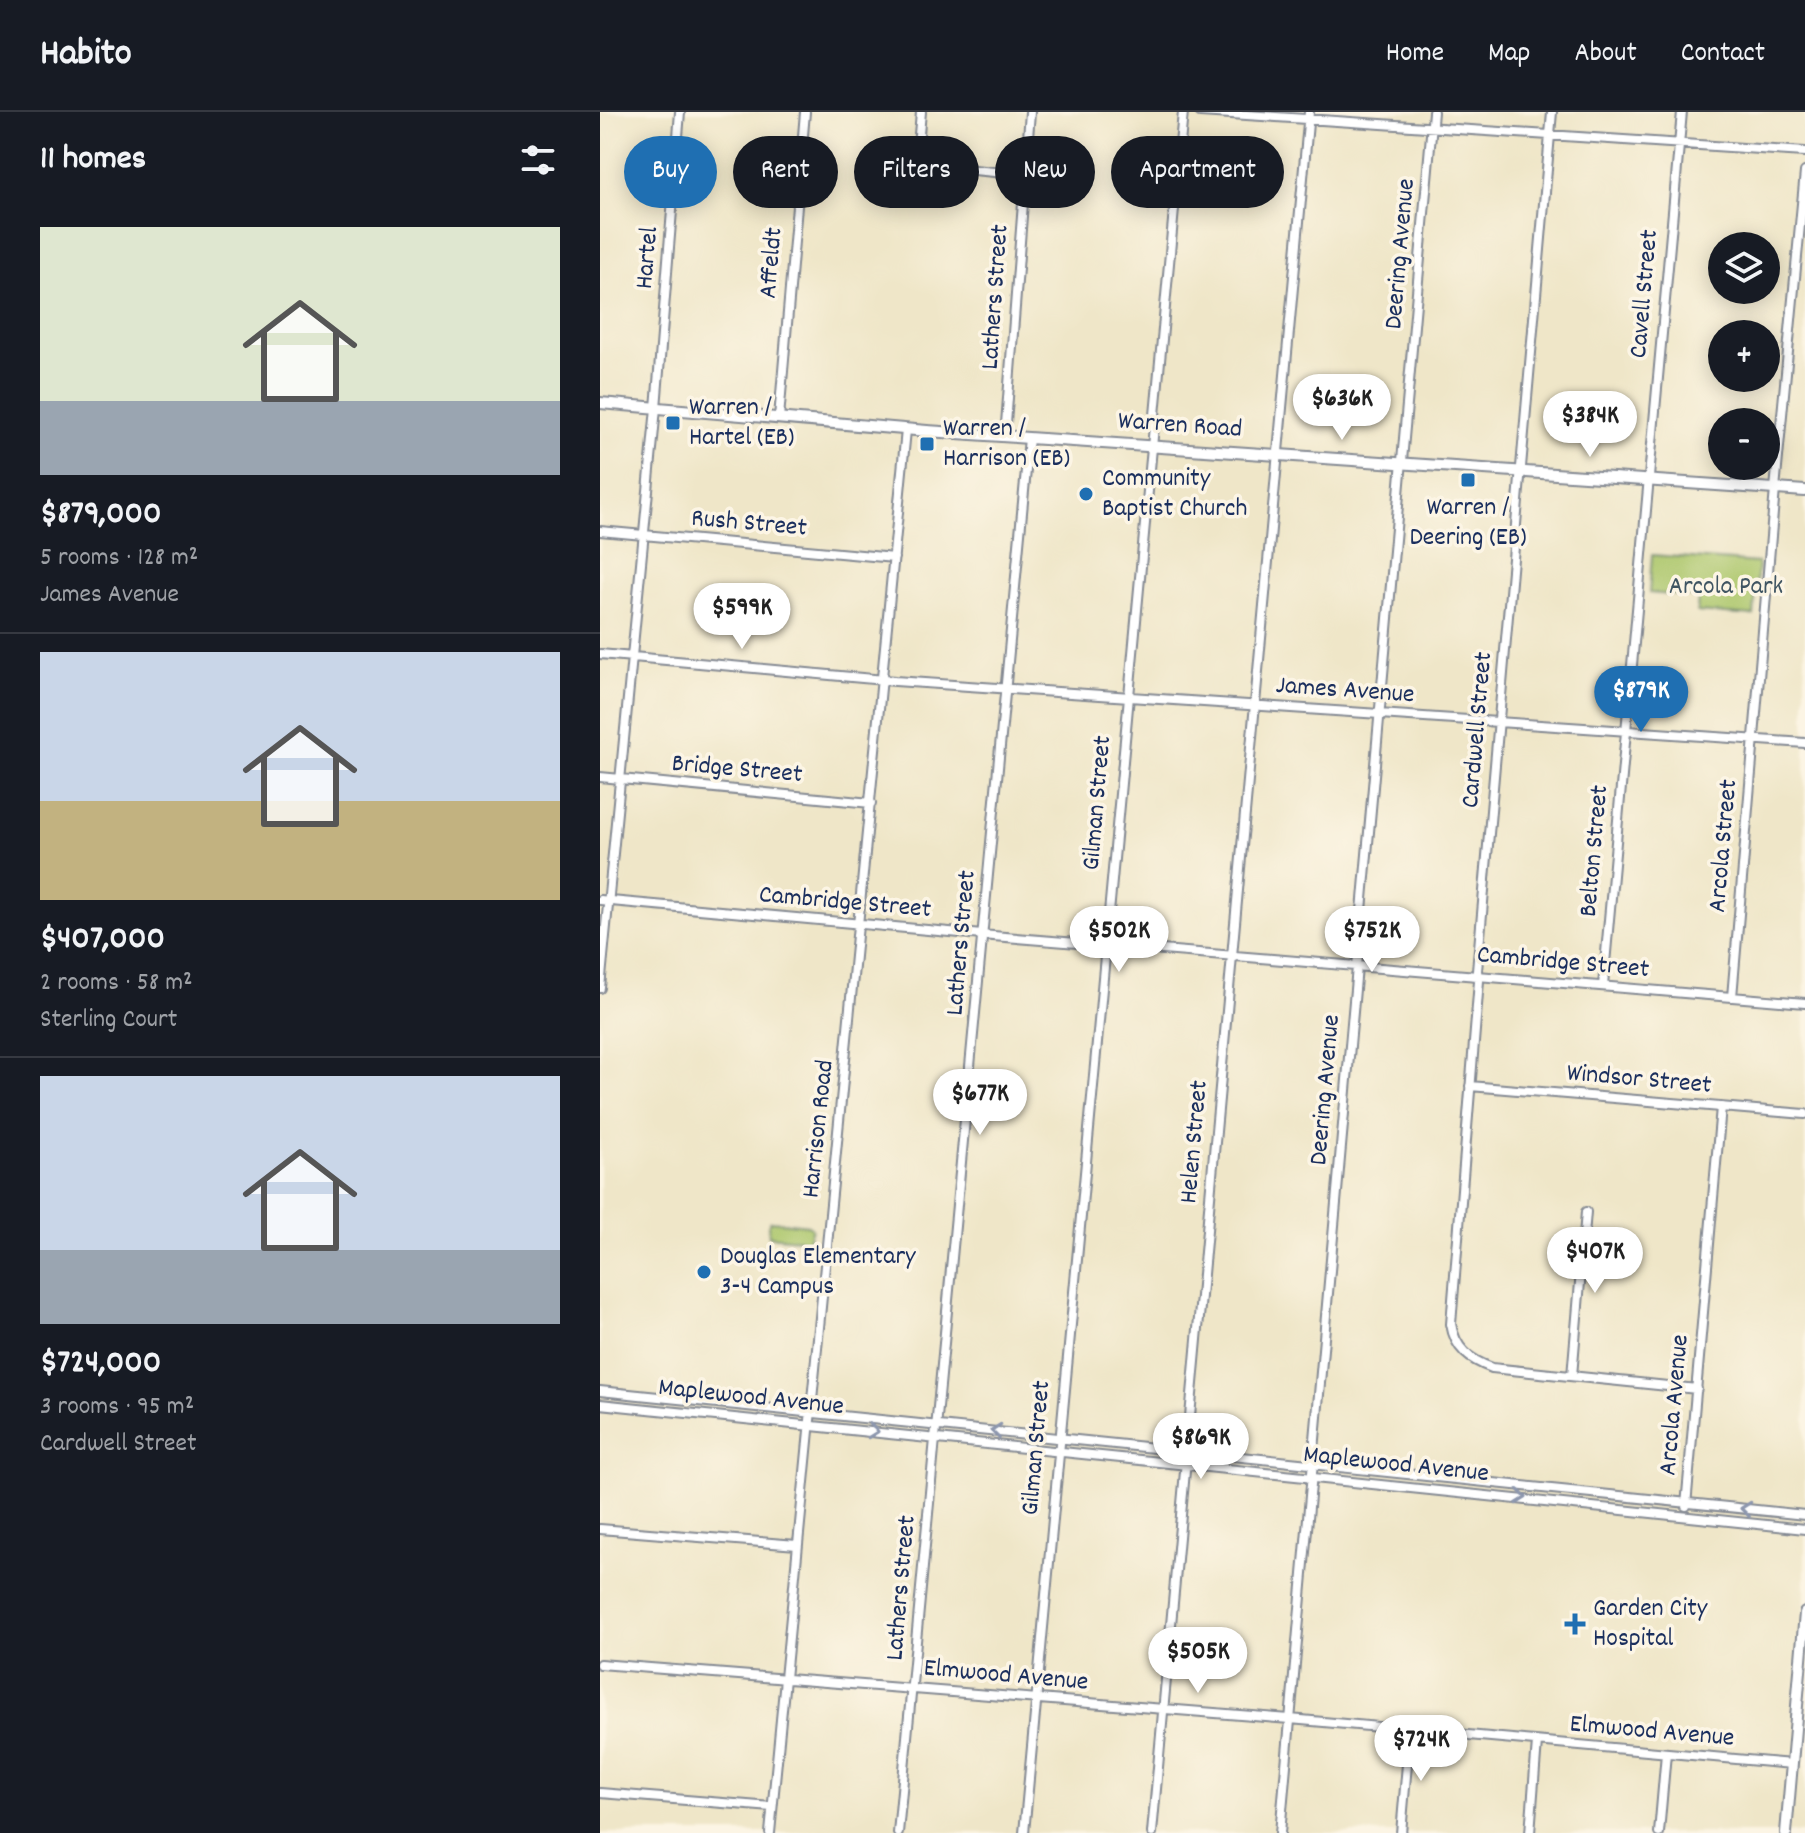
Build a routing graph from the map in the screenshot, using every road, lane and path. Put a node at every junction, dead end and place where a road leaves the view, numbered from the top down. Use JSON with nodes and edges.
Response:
{"nodes":[{"id":1,"x":680,"y":112,"type":"edge"},
{"id":2,"x":805,"y":112,"type":"edge"},
{"id":3,"x":921,"y":112,"type":"edge"},
{"id":4,"x":1030,"y":112,"type":"edge"},
{"id":5,"x":1183,"y":112,"type":"edge"},
{"id":6,"x":1200,"y":112,"type":"edge"},
{"id":7,"x":1433,"y":112,"type":"edge"},
{"id":8,"x":1552,"y":112,"type":"edge"},
{"id":9,"x":1682,"y":112,"type":"edge"},
{"id":10,"x":1309,"y":116,"type":"edge"},
{"id":11,"x":1432,"y":127,"type":"junction"},
{"id":12,"x":1550,"y":135,"type":"junction"},
{"id":13,"x":1028,"y":136,"type":"edge"},
{"id":14,"x":1679,"y":144,"type":"junction"},
{"id":15,"x":1805,"y":152,"type":"edge"},
{"id":16,"x":1805,"y":172,"type":"edge"},
{"id":17,"x":995,"y":173,"type":"edge"},
{"id":18,"x":1022,"y":208,"type":"edge"},
{"id":19,"x":600,"y":403,"type":"edge"},
{"id":20,"x":656,"y":408,"type":"junction"},
{"id":21,"x":779,"y":418,"type":"junction"},
{"id":22,"x":906,"y":430,"type":"junction"},
{"id":23,"x":1005,"y":437,"type":"junction"},
{"id":24,"x":1029,"y":438,"type":"junction"},
{"id":25,"x":1152,"y":446,"type":"junction"},
{"id":26,"x":1280,"y":455,"type":"junction"},
{"id":27,"x":1403,"y":463,"type":"junction"},
{"id":28,"x":1519,"y":471,"type":"junction"},
{"id":29,"x":1648,"y":480,"type":"junction"},
{"id":30,"x":1775,"y":489,"type":"junction"},
{"id":31,"x":1805,"y":491,"type":"edge"},
{"id":32,"x":600,"y":531,"type":"edge"},
{"id":33,"x":642,"y":535,"type":"junction"},
{"id":34,"x":894,"y":558,"type":"junction"},
{"id":35,"x":600,"y":654,"type":"edge"},
{"id":36,"x":631,"y":657,"type":"junction"},
{"id":37,"x":882,"y":680,"type":"junction"},
{"id":38,"x":1006,"y":689,"type":"junction"},
{"id":39,"x":1129,"y":697,"type":"junction"},
{"id":40,"x":1256,"y":705,"type":"junction"},
{"id":41,"x":1380,"y":714,"type":"junction"},
{"id":42,"x":1499,"y":722,"type":"junction"},
{"id":43,"x":1625,"y":731,"type":"junction"},
{"id":44,"x":1753,"y":740,"type":"junction"},
{"id":45,"x":1805,"y":743,"type":"edge"},
{"id":46,"x":600,"y":777,"type":"edge"},
{"id":47,"x":619,"y":779,"type":"junction"},
{"id":48,"x":871,"y":803,"type":"junction"},
{"id":49,"x":604,"y":901,"type":"edge"},
{"id":50,"x":859,"y":925,"type":"junction"},
{"id":51,"x":983,"y":935,"type":"junction"},
{"id":52,"x":1105,"y":945,"type":"junction"},
{"id":53,"x":1232,"y":956,"type":"junction"},
{"id":54,"x":1357,"y":966,"type":"junction"},
{"id":55,"x":1478,"y":976,"type":"junction"},
{"id":56,"x":1603,"y":986,"type":"junction"},
{"id":57,"x":600,"y":988,"type":"edge"},
{"id":58,"x":1732,"y":997,"type":"junction"},
{"id":59,"x":1805,"y":1003,"type":"edge"},
{"id":60,"x":1470,"y":1086,"type":"junction"},
{"id":61,"x":1721,"y":1107,"type":"junction"},
{"id":62,"x":1805,"y":1114,"type":"edge"},
{"id":63,"x":1586,"y":1212,"type":"dead end"},
{"id":64,"x":1572,"y":1376,"type":"junction"},
{"id":65,"x":1697,"y":1389,"type":"junction"},
{"id":66,"x":600,"y":1391,"type":"edge"},
{"id":67,"x":600,"y":1404,"type":"edge"},
{"id":68,"x":811,"y":1413,"type":"junction"},
{"id":69,"x":810,"y":1424,"type":"junction"},
{"id":70,"x":937,"y":1425,"type":"junction"},
{"id":71,"x":936,"y":1438,"type":"junction"},
{"id":72,"x":1059,"y":1438,"type":"junction"},
{"id":73,"x":1057,"y":1450,"type":"junction"},
{"id":74,"x":1185,"y":1451,"type":"junction"},
{"id":75,"x":1184,"y":1464,"type":"junction"},
{"id":76,"x":1312,"y":1464,"type":"junction"},
{"id":77,"x":1313,"y":1477,"type":"junction"},
{"id":78,"x":1432,"y":1477,"type":"junction"},
{"id":79,"x":1431,"y":1488,"type":"junction"},
{"id":80,"x":1559,"y":1490,"type":"junction"},
{"id":81,"x":1558,"y":1501,"type":"junction"},
{"id":82,"x":1687,"y":1503,"type":"junction"},
{"id":83,"x":1686,"y":1515,"type":"junction"},
{"id":84,"x":1805,"y":1515,"type":"edge"},
{"id":85,"x":600,"y":1529,"type":"edge"},
{"id":86,"x":1805,"y":1529,"type":"edge"},
{"id":87,"x":797,"y":1545,"type":"junction"},
{"id":88,"x":1805,"y":1613,"type":"edge"},
{"id":89,"x":600,"y":1664,"type":"edge"},
{"id":90,"x":786,"y":1678,"type":"junction"},
{"id":91,"x":912,"y":1689,"type":"junction"},
{"id":92,"x":1034,"y":1698,"type":"junction"},
{"id":93,"x":1163,"y":1709,"type":"junction"},
{"id":94,"x":1290,"y":1719,"type":"junction"},
{"id":95,"x":1410,"y":1730,"type":"junction"},
{"id":96,"x":1537,"y":1742,"type":"junction"},
{"id":97,"x":1666,"y":1753,"type":"junction"},
{"id":98,"x":1792,"y":1764,"type":"junction"},
{"id":99,"x":600,"y":1793,"type":"edge"},
{"id":100,"x":772,"y":1807,"type":"junction"},
{"id":101,"x":770,"y":1833,"type":"edge"},
{"id":102,"x":898,"y":1833,"type":"edge"},
{"id":103,"x":1024,"y":1833,"type":"edge"},
{"id":104,"x":1152,"y":1833,"type":"edge"},
{"id":105,"x":1280,"y":1833,"type":"edge"},
{"id":106,"x":1401,"y":1833,"type":"edge"},
{"id":107,"x":1530,"y":1833,"type":"edge"},
{"id":108,"x":1659,"y":1833,"type":"edge"},
{"id":109,"x":1786,"y":1833,"type":"edge"}],
"edges":[{"from":1,"to":20,"type":"street","name":"Hartel"},
{"from":2,"to":21,"type":"street","name":"Affeldt"},
{"from":3,"to":17,"type":"street"},
{"from":4,"to":13,"type":"street","name":"Lathers Street"},
{"from":5,"to":25,"type":"street","name":"Gilman Street"},
{"from":6,"to":10,"type":"street"},
{"from":7,"to":11,"type":"street","name":"Deering Avenue"},
{"from":8,"to":12,"type":"street","name":"Cardwell Street"},
{"from":9,"to":14,"type":"street","name":"Cavell Street"},
{"from":10,"to":11,"type":"street"},
{"from":10,"to":26,"type":"street","name":"Helen Street"},
{"from":11,"to":12,"type":"street"},
{"from":11,"to":27,"type":"street","name":"Deering Avenue"},
{"from":12,"to":14,"type":"street"},
{"from":12,"to":28,"type":"street","name":"Cardwell Street"},
{"from":14,"to":15,"type":"street"},
{"from":14,"to":29,"type":"street","name":"Cavell Street"},
{"from":16,"to":30,"type":"street","name":"Arcola Street"},
{"from":18,"to":23,"type":"street","name":"Lathers Street"},
{"from":19,"to":20,"type":"main road","name":"Warren Road"},
{"from":20,"to":21,"type":"main road","name":"Warren Road"},
{"from":20,"to":33,"type":"street","name":"Hartel"},
{"from":21,"to":22,"type":"main road","name":"Warren Road"},
{"from":22,"to":23,"type":"main road","name":"Warren Road"},
{"from":22,"to":34,"type":"street","name":"Harrison Road"},
{"from":23,"to":24,"type":"main road","name":"Warren Road"},
{"from":24,"to":25,"type":"main road","name":"Warren Road"},
{"from":24,"to":38,"type":"street","name":"Lathers Street"},
{"from":25,"to":26,"type":"main road","name":"Warren Road"},
{"from":25,"to":39,"type":"street","name":"Gilman Street"},
{"from":26,"to":27,"type":"main road","name":"Warren Road"},
{"from":26,"to":40,"type":"street","name":"Helen Street"},
{"from":27,"to":28,"type":"main road","name":"Warren Road"},
{"from":27,"to":41,"type":"street","name":"Deering Avenue"},
{"from":28,"to":29,"type":"main road","name":"Warren Road"},
{"from":28,"to":42,"type":"street","name":"Cardwell Street"},
{"from":29,"to":30,"type":"main road","name":"Warren Road"},
{"from":29,"to":43,"type":"street","name":"Belton Street"},
{"from":30,"to":31,"type":"main road","name":"Warren Road"},
{"from":30,"to":44,"type":"street","name":"Arcola Street"},
{"from":32,"to":33,"type":"street","name":"Rush Street"},
{"from":33,"to":34,"type":"street","name":"Rush Street"},
{"from":33,"to":36,"type":"street","name":"Hartel"},
{"from":34,"to":37,"type":"street","name":"Harrison Road"},
{"from":35,"to":36,"type":"street","name":"James Avenue"},
{"from":36,"to":37,"type":"street","name":"James Avenue"},
{"from":36,"to":47,"type":"street","name":"Hartel"},
{"from":37,"to":38,"type":"street","name":"James Avenue"},
{"from":37,"to":48,"type":"street","name":"Harrison Road"},
{"from":38,"to":39,"type":"street","name":"James Avenue"},
{"from":38,"to":51,"type":"street","name":"Lathers Street"},
{"from":39,"to":40,"type":"street","name":"James Avenue"},
{"from":39,"to":52,"type":"street","name":"Gilman Street"},
{"from":40,"to":41,"type":"street","name":"James Avenue"},
{"from":40,"to":53,"type":"street","name":"Helen Street"},
{"from":41,"to":42,"type":"street","name":"James Avenue"},
{"from":41,"to":54,"type":"street","name":"Deering Avenue"},
{"from":42,"to":43,"type":"street","name":"James Avenue"},
{"from":42,"to":55,"type":"street","name":"Cardwell Street"},
{"from":43,"to":44,"type":"street","name":"James Avenue"},
{"from":43,"to":56,"type":"street","name":"Belton Street"},
{"from":44,"to":45,"type":"street","name":"James Avenue"},
{"from":44,"to":58,"type":"street","name":"Arcola Street"},
{"from":46,"to":47,"type":"street","name":"Bridge Street"},
{"from":47,"to":48,"type":"street","name":"Bridge Street"},
{"from":47,"to":49,"type":"street","name":"Hartel"},
{"from":48,"to":50,"type":"street","name":"Harrison Road"},
{"from":49,"to":50,"type":"street","name":"Cambridge Street"},
{"from":49,"to":57,"type":"street","name":"Hartel"},
{"from":50,"to":51,"type":"street","name":"Cambridge Street"},
{"from":50,"to":68,"type":"street","name":"Harrison Road"},
{"from":51,"to":52,"type":"street","name":"Cambridge Street"},
{"from":51,"to":70,"type":"street","name":"Lathers Street"},
{"from":52,"to":53,"type":"street","name":"Cambridge Street"},
{"from":52,"to":72,"type":"street","name":"Gilman Street"},
{"from":53,"to":54,"type":"street","name":"Cambridge Street"},
{"from":53,"to":74,"type":"street","name":"Helen Street"},
{"from":54,"to":55,"type":"street","name":"Cambridge Street"},
{"from":54,"to":76,"type":"street","name":"Deering Avenue"},
{"from":55,"to":56,"type":"street","name":"Cambridge Street"},
{"from":55,"to":60,"type":"street","name":"Cardwell Street"},
{"from":56,"to":58,"type":"street","name":"Cambridge Street"},
{"from":58,"to":59,"type":"street","name":"Cambridge Street"},
{"from":60,"to":61,"type":"street","name":"Windsor Street"},
{"from":60,"to":64,"type":"street","name":"Cardwell Street"},
{"from":61,"to":62,"type":"street","name":"Windsor Street"},
{"from":61,"to":65,"type":"street","name":"Arcola Avenue"},
{"from":63,"to":64,"type":"street"},
{"from":64,"to":65,"type":"street"},
{"from":65,"to":82,"type":"street","name":"Arcola Avenue"},
{"from":66,"to":68,"type":"street","name":"Maplewood Avenue"},
{"from":67,"to":69,"type":"street","name":"Maplewood Avenue"},
{"from":68,"to":69,"type":"street","name":"Harrison Road"},
{"from":68,"to":70,"type":"street","name":"Maplewood Avenue"},
{"from":69,"to":71,"type":"street","name":"Maplewood Avenue","one_way":true},
{"from":69,"to":87,"type":"street","name":"Harrison Road"},
{"from":70,"to":71,"type":"street","name":"Lathers Street"},
{"from":72,"to":70,"type":"street","name":"Maplewood Avenue","one_way":true},
{"from":71,"to":73,"type":"street","name":"Maplewood Avenue"},
{"from":71,"to":91,"type":"street","name":"Lathers Street"},
{"from":72,"to":73,"type":"street","name":"Gilman Street"},
{"from":72,"to":74,"type":"street","name":"Maplewood Avenue"},
{"from":73,"to":75,"type":"street","name":"Maplewood Avenue"},
{"from":73,"to":92,"type":"street","name":"Gilman Street"},
{"from":74,"to":75,"type":"street","name":"Helen Street"},
{"from":74,"to":76,"type":"street","name":"Maplewood Avenue"},
{"from":75,"to":77,"type":"street","name":"Maplewood Avenue"},
{"from":75,"to":93,"type":"street","name":"Helen Street"},
{"from":76,"to":77,"type":"street","name":"Deering Avenue"},
{"from":76,"to":78,"type":"street","name":"Maplewood Avenue"},
{"from":77,"to":79,"type":"street","name":"Maplewood Avenue"},
{"from":77,"to":94,"type":"street","name":"Deering Avenue"},
{"from":78,"to":79,"type":"street"},
{"from":78,"to":80,"type":"street","name":"Maplewood Avenue"},
{"from":79,"to":81,"type":"street","name":"Maplewood Avenue","one_way":true},
{"from":80,"to":81,"type":"street"},
{"from":80,"to":82,"type":"street","name":"Maplewood Avenue"},
{"from":81,"to":83,"type":"street","name":"Maplewood Avenue"},
{"from":82,"to":83,"type":"street","name":"Arcola Avenue"},
{"from":84,"to":82,"type":"street","name":"Maplewood Avenue","one_way":true},
{"from":83,"to":86,"type":"street","name":"Maplewood Avenue"},
{"from":85,"to":87,"type":"street"},
{"from":87,"to":90,"type":"street","name":"Harrison Road"},
{"from":88,"to":98,"type":"main road"},
{"from":89,"to":90,"type":"street","name":"Elmwood Avenue"},
{"from":90,"to":91,"type":"street","name":"Elmwood Avenue"},
{"from":90,"to":100,"type":"street","name":"Harrison Road"},
{"from":91,"to":92,"type":"street","name":"Elmwood Avenue"},
{"from":91,"to":102,"type":"street","name":"Lathers Street"},
{"from":92,"to":93,"type":"street","name":"Elmwood Avenue"},
{"from":92,"to":103,"type":"street","name":"Gilman Street"},
{"from":93,"to":94,"type":"street","name":"Elmwood Avenue"},
{"from":93,"to":104,"type":"street","name":"Helen Street"},
{"from":94,"to":95,"type":"street","name":"Elmwood Avenue"},
{"from":94,"to":105,"type":"street","name":"Deering Avenue"},
{"from":95,"to":96,"type":"street","name":"Elmwood Avenue"},
{"from":95,"to":106,"type":"street"},
{"from":96,"to":97,"type":"street","name":"Elmwood Avenue"},
{"from":96,"to":107,"type":"street"},
{"from":97,"to":98,"type":"street","name":"Elmwood Avenue"},
{"from":97,"to":108,"type":"street"},
{"from":98,"to":109,"type":"main road"},
{"from":99,"to":100,"type":"street"},
{"from":100,"to":101,"type":"street","name":"Harrison Road"}]}
